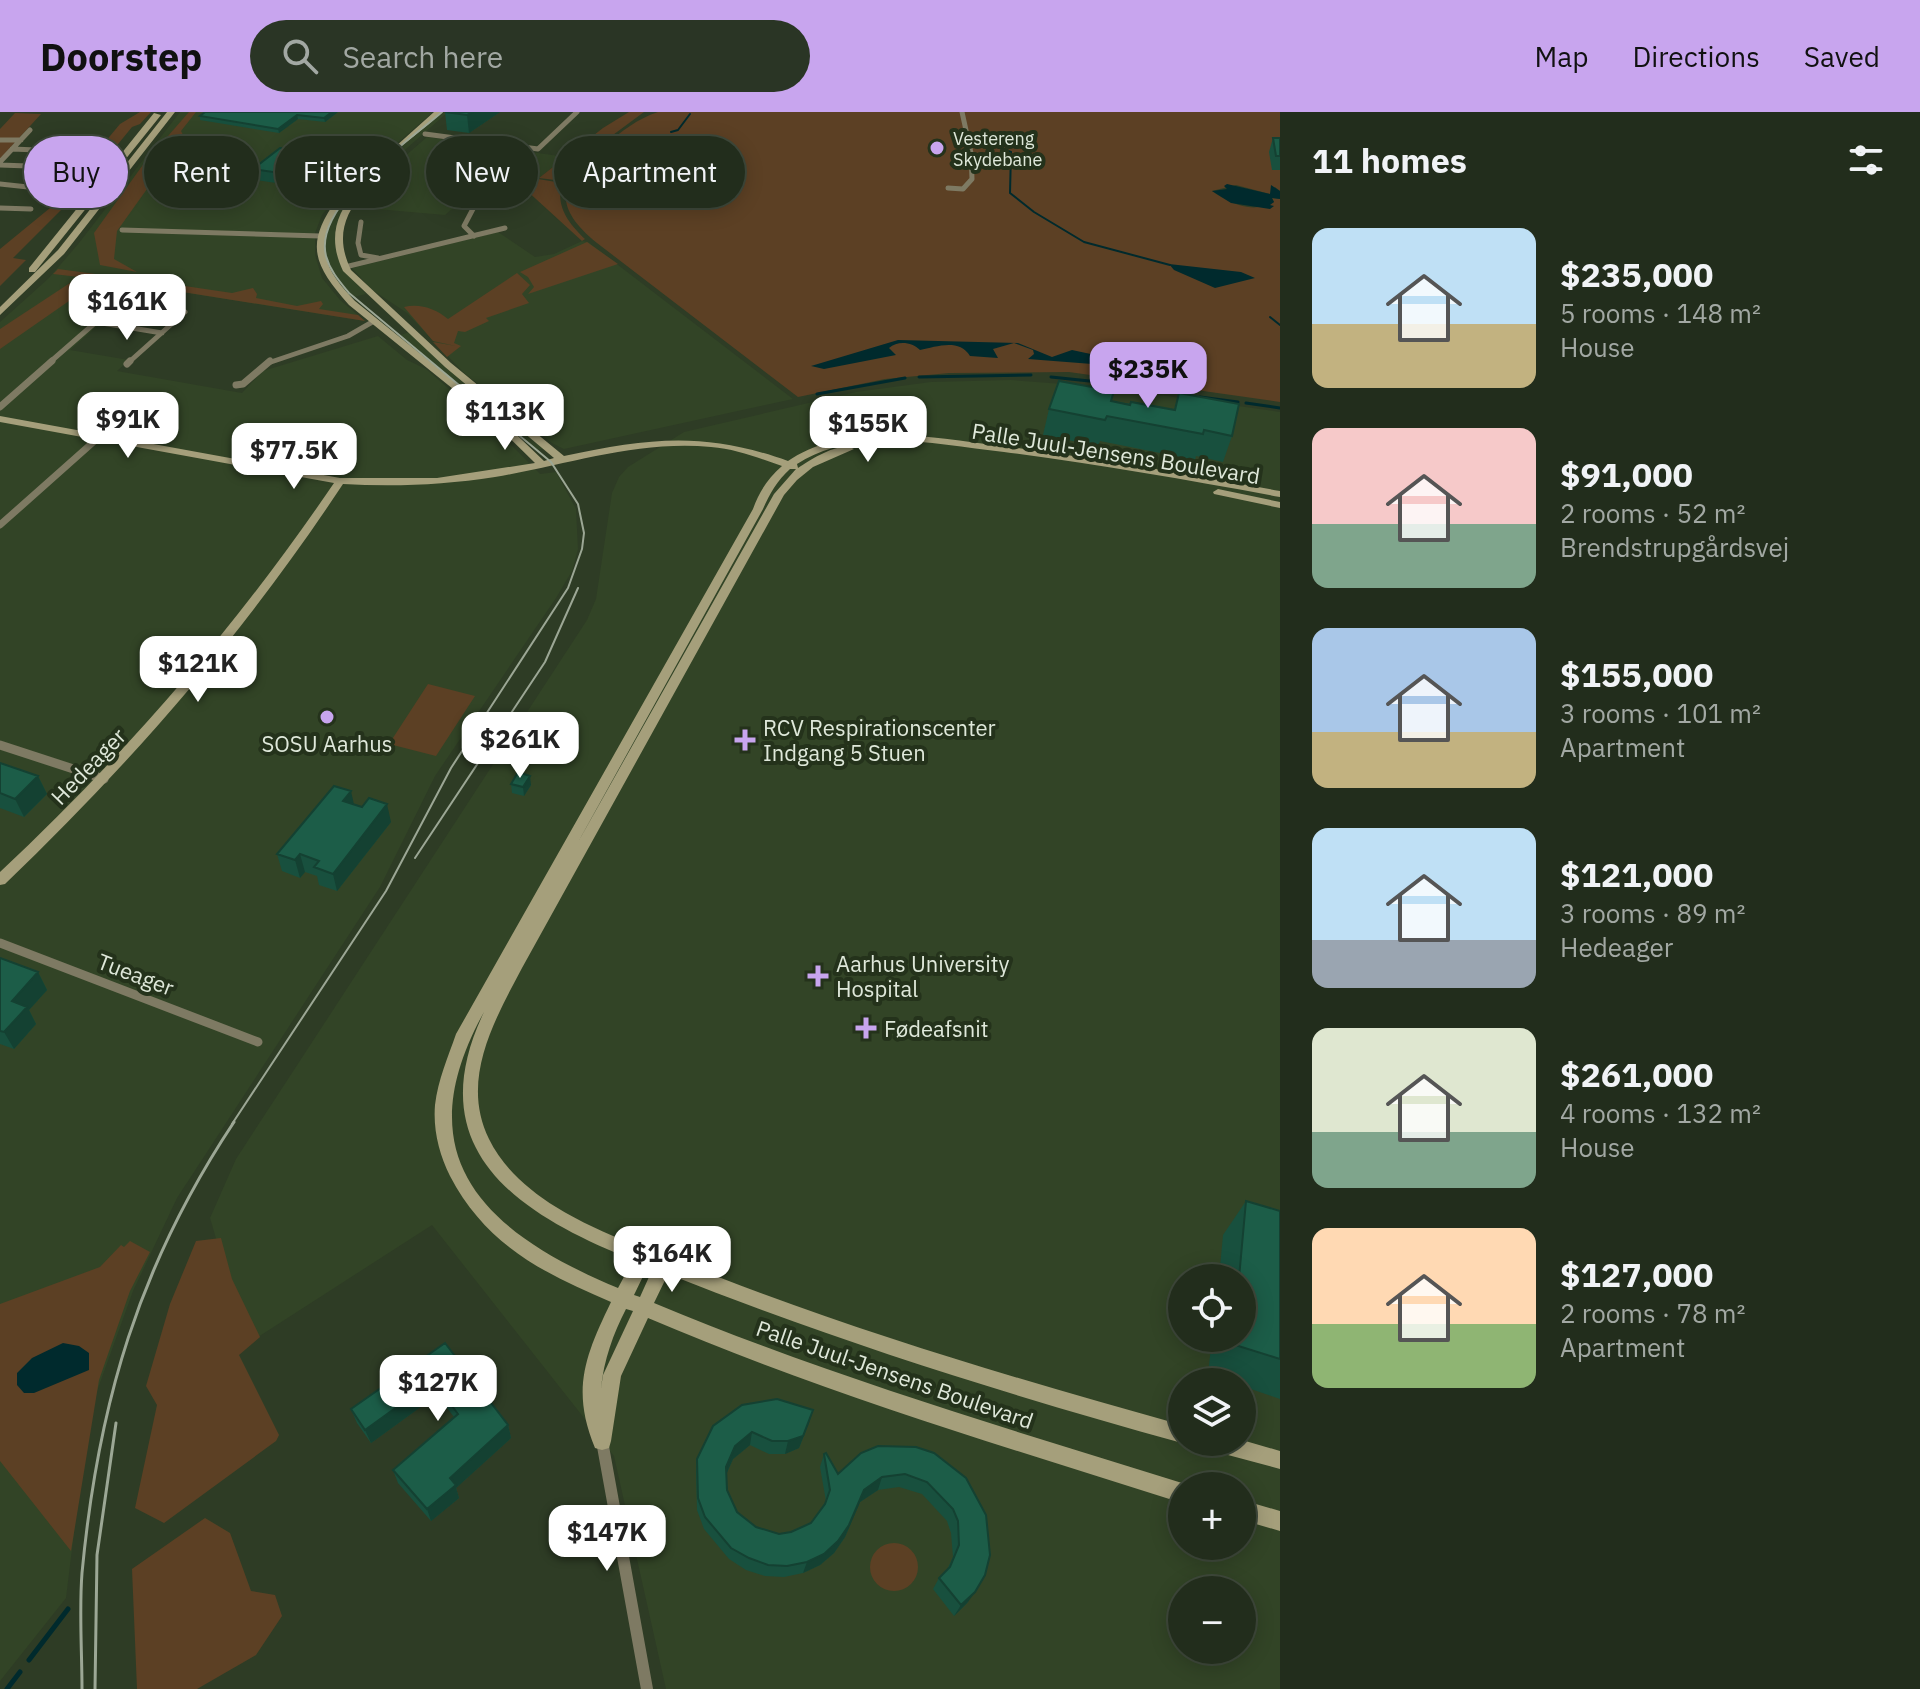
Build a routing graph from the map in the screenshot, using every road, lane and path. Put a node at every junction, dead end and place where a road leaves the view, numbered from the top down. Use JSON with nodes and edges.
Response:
{"nodes":[{"id":1,"x":160,"y":112,"type":"edge"},
{"id":2,"x":171,"y":112,"type":"edge"},
{"id":3,"x":438,"y":112,"type":"edge"},
{"id":4,"x":451,"y":112,"type":"edge"},
{"id":5,"x":577,"y":112,"type":"edge"},
{"id":6,"x":962,"y":112,"type":"edge"},
{"id":7,"x":30,"y":130,"type":"dead end"},
{"id":8,"x":425,"y":134,"type":"junction"},
{"id":9,"x":0,"y":140,"type":"edge"},
{"id":10,"x":21,"y":140,"type":"junction"},
{"id":11,"x":12,"y":149,"type":"junction"},
{"id":12,"x":24,"y":149,"type":"edge"},
{"id":13,"x":0,"y":164,"type":"edge"},
{"id":14,"x":24,"y":165,"type":"edge"},
{"id":15,"x":0,"y":184,"type":"edge"},
{"id":16,"x":24,"y":187,"type":"edge"},
{"id":17,"x":948,"y":188,"type":"dead end"},
{"id":18,"x":0,"y":208,"type":"edge"},
{"id":19,"x":473,"y":208,"type":"edge"},
{"id":20,"x":31,"y":209,"type":"dead end"},
{"id":21,"x":361,"y":222,"type":"dead end"},
{"id":22,"x":505,"y":228,"type":"dead end"},
{"id":23,"x":122,"y":230,"type":"dead end"},
{"id":24,"x":320,"y":236,"type":"junction"},
{"id":25,"x":474,"y":236,"type":"junction"},
{"id":26,"x":378,"y":259,"type":"junction"},
{"id":27,"x":345,"y":267,"type":"junction"},
{"id":28,"x":0,"y":300,"type":"edge"},
{"id":29,"x":112,"y":308,"type":"dead end"},
{"id":30,"x":0,"y":312,"type":"edge"},
{"id":31,"x":185,"y":312,"type":"dead end"},
{"id":32,"x":374,"y":321,"type":"junction"},
{"id":33,"x":96,"y":322,"type":"junction"},
{"id":34,"x":162,"y":333,"type":"junction"},
{"id":35,"x":127,"y":364,"type":"dead end"},
{"id":36,"x":236,"y":385,"type":"dead end"},
{"id":37,"x":0,"y":407,"type":"edge"},
{"id":38,"x":0,"y":419,"type":"edge"},
{"id":39,"x":99,"y":437,"type":"junction"},
{"id":40,"x":695,"y":444,"type":"junction"},
{"id":41,"x":562,"y":460,"type":"junction"},
{"id":42,"x":542,"y":464,"type":"junction"},
{"id":43,"x":789,"y":470,"type":"junction"},
{"id":44,"x":340,"y":481,"type":"junction"},
{"id":45,"x":1280,"y":494,"type":"edge"},
{"id":46,"x":1280,"y":505,"type":"edge"},
{"id":47,"x":0,"y":525,"type":"edge"},
{"id":48,"x":0,"y":745,"type":"edge"},
{"id":49,"x":104,"y":779,"type":"junction"},
{"id":50,"x":0,"y":880,"type":"edge"},
{"id":51,"x":0,"y":943,"type":"edge"},
{"id":52,"x":258,"y":1042,"type":"dead end"},
{"id":53,"x":645,"y":1255,"type":"junction"},
{"id":54,"x":664,"y":1264,"type":"junction"},
{"id":55,"x":623,"y":1299,"type":"junction"},
{"id":56,"x":643,"y":1308,"type":"junction"},
{"id":57,"x":1168,"y":1430,"type":"edge"},
{"id":58,"x":602,"y":1441,"type":"junction"},
{"id":59,"x":1256,"y":1454,"type":"edge"},
{"id":60,"x":1280,"y":1460,"type":"edge"},
{"id":61,"x":1168,"y":1489,"type":"edge"},
{"id":62,"x":1256,"y":1514,"type":"edge"},
{"id":63,"x":1280,"y":1521,"type":"edge"},
{"id":64,"x":647,"y":1689,"type":"edge"}],
"edges":[{"from":1,"to":28,"type":"street"},
{"from":2,"to":30,"type":"street"},
{"from":3,"to":24,"type":"street"},
{"from":4,"to":8,"type":"street"},
{"from":5,"to":8,"type":"street"},
{"from":6,"to":17,"type":"street"},
{"from":7,"to":10,"type":"street"},
{"from":8,"to":27,"type":"street"},
{"from":9,"to":10,"type":"street"},
{"from":10,"to":11,"type":"street"},
{"from":11,"to":12,"type":"street"},
{"from":11,"to":13,"type":"street"},
{"from":13,"to":14,"type":"street"},
{"from":15,"to":16,"type":"street"},
{"from":18,"to":20,"type":"street"},
{"from":19,"to":25,"type":"street"},
{"from":21,"to":26,"type":"street"},
{"from":22,"to":25,"type":"street"},
{"from":23,"to":24,"type":"street"},
{"from":24,"to":32,"type":"street"},
{"from":25,"to":26,"type":"street"},
{"from":26,"to":27,"type":"street"},
{"from":27,"to":41,"type":"street"},
{"from":29,"to":33,"type":"street"},
{"from":31,"to":34,"type":"street"},
{"from":32,"to":36,"type":"street"},
{"from":32,"to":42,"type":"street"},
{"from":33,"to":34,"type":"street"},
{"from":33,"to":37,"type":"street"},
{"from":34,"to":35,"type":"street"},
{"from":38,"to":39,"type":"street"},
{"from":39,"to":44,"type":"street"},
{"from":39,"to":47,"type":"street"},
{"from":40,"to":41,"type":"street"},
{"from":40,"to":43,"type":"street"},
{"from":40,"to":43,"type":"street"},
{"from":41,"to":42,"type":"street"},
{"from":42,"to":44,"type":"street"},
{"from":43,"to":45,"type":"street","name":"Palle Juul-Jensens Boulevard"},
{"from":43,"to":46,"type":"street","name":"Palle Juul-Jensens Boulevard"},
{"from":43,"to":53,"type":"street","name":"Palle Juul-Jensens Boulevard"},
{"from":43,"to":55,"type":"street","name":"Palle Juul-Jensens Boulevard"},
{"from":44,"to":49,"type":"street","name":"Hedeager"},
{"from":48,"to":49,"type":"street"},
{"from":49,"to":50,"type":"street","name":"Hedeager"},
{"from":51,"to":52,"type":"street","name":"Tueager"},
{"from":53,"to":54,"type":"street","name":"Palle Juul-Jensens Boulevard"},
{"from":53,"to":55,"type":"street"},
{"from":54,"to":56,"type":"street"},
{"from":54,"to":57,"type":"street","name":"Palle Juul-Jensens Boulevard"},
{"from":55,"to":56,"type":"street","name":"Palle Juul-Jensens Boulevard"},
{"from":55,"to":58,"type":"street"},
{"from":56,"to":58,"type":"street"},
{"from":56,"to":61,"type":"street","name":"Palle Juul-Jensens Boulevard"},
{"from":58,"to":64,"type":"street"},
{"from":59,"to":60,"type":"street"},
{"from":62,"to":63,"type":"street"}]}
